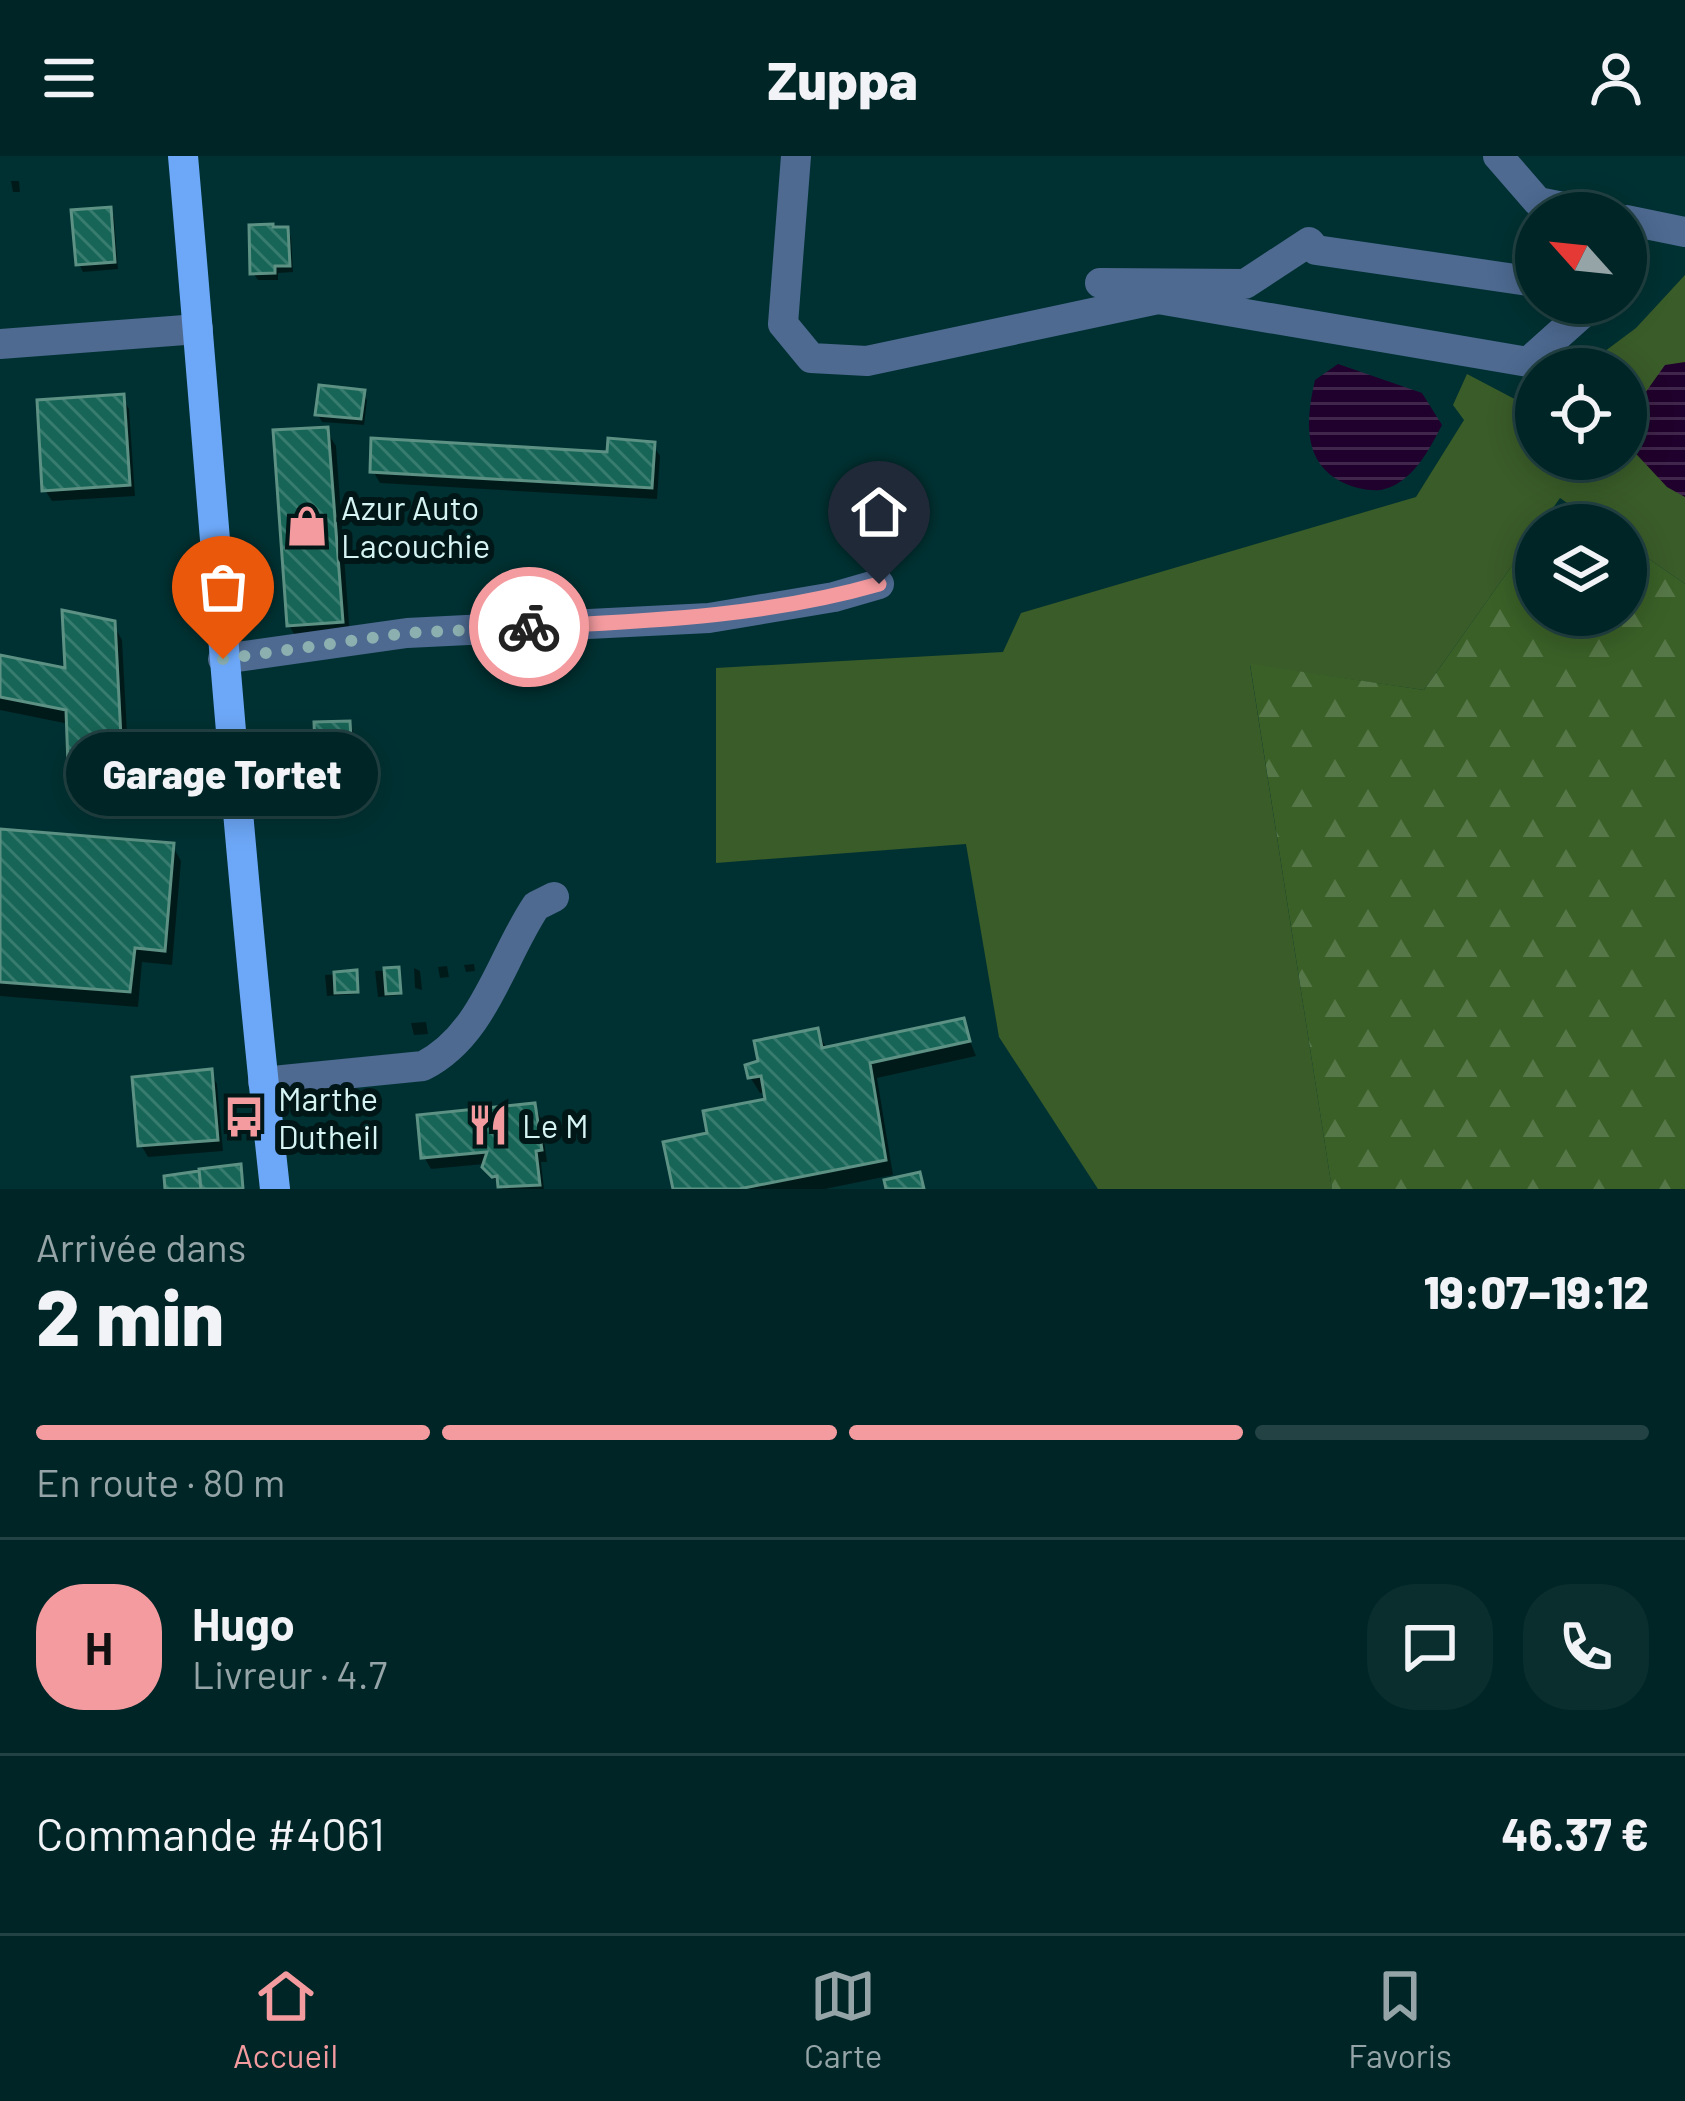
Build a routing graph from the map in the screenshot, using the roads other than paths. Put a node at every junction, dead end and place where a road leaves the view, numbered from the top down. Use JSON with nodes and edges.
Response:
{"nodes":[{"id":1,"x":183,"y":156,"type":"edge"},
{"id":2,"x":796,"y":156,"type":"edge"},
{"id":3,"x":1498,"y":156,"type":"edge"},
{"id":4,"x":1529,"y":192,"type":"edge"},
{"id":5,"x":1647,"y":224,"type":"edge"},
{"id":6,"x":1685,"y":232,"type":"edge"},
{"id":7,"x":1515,"y":279,"type":"edge"},
{"id":8,"x":1100,"y":283,"type":"dead end"},
{"id":9,"x":1571,"y":324,"type":"edge"},
{"id":10,"x":198,"y":329,"type":"junction"},
{"id":11,"x":0,"y":344,"type":"edge"},
{"id":12,"x":879,"y":584,"type":"dead end"},
{"id":13,"x":223,"y":659,"type":"junction"},
{"id":14,"x":554,"y":897,"type":"dead end"},
{"id":15,"x":263,"y":1082,"type":"junction"},
{"id":16,"x":274,"y":1189,"type":"edge"}],
"edges":[{"from":1,"to":10,"type":"main road"},
{"from":2,"to":9,"type":"street"},
{"from":3,"to":4,"type":"street"},
{"from":5,"to":6,"type":"street"},
{"from":7,"to":8,"type":"street"},
{"from":10,"to":11,"type":"street"},
{"from":10,"to":13,"type":"main road"},
{"from":12,"to":13,"type":"street"},
{"from":13,"to":15,"type":"main road"},
{"from":14,"to":15,"type":"street"},
{"from":15,"to":16,"type":"main road"}]}
